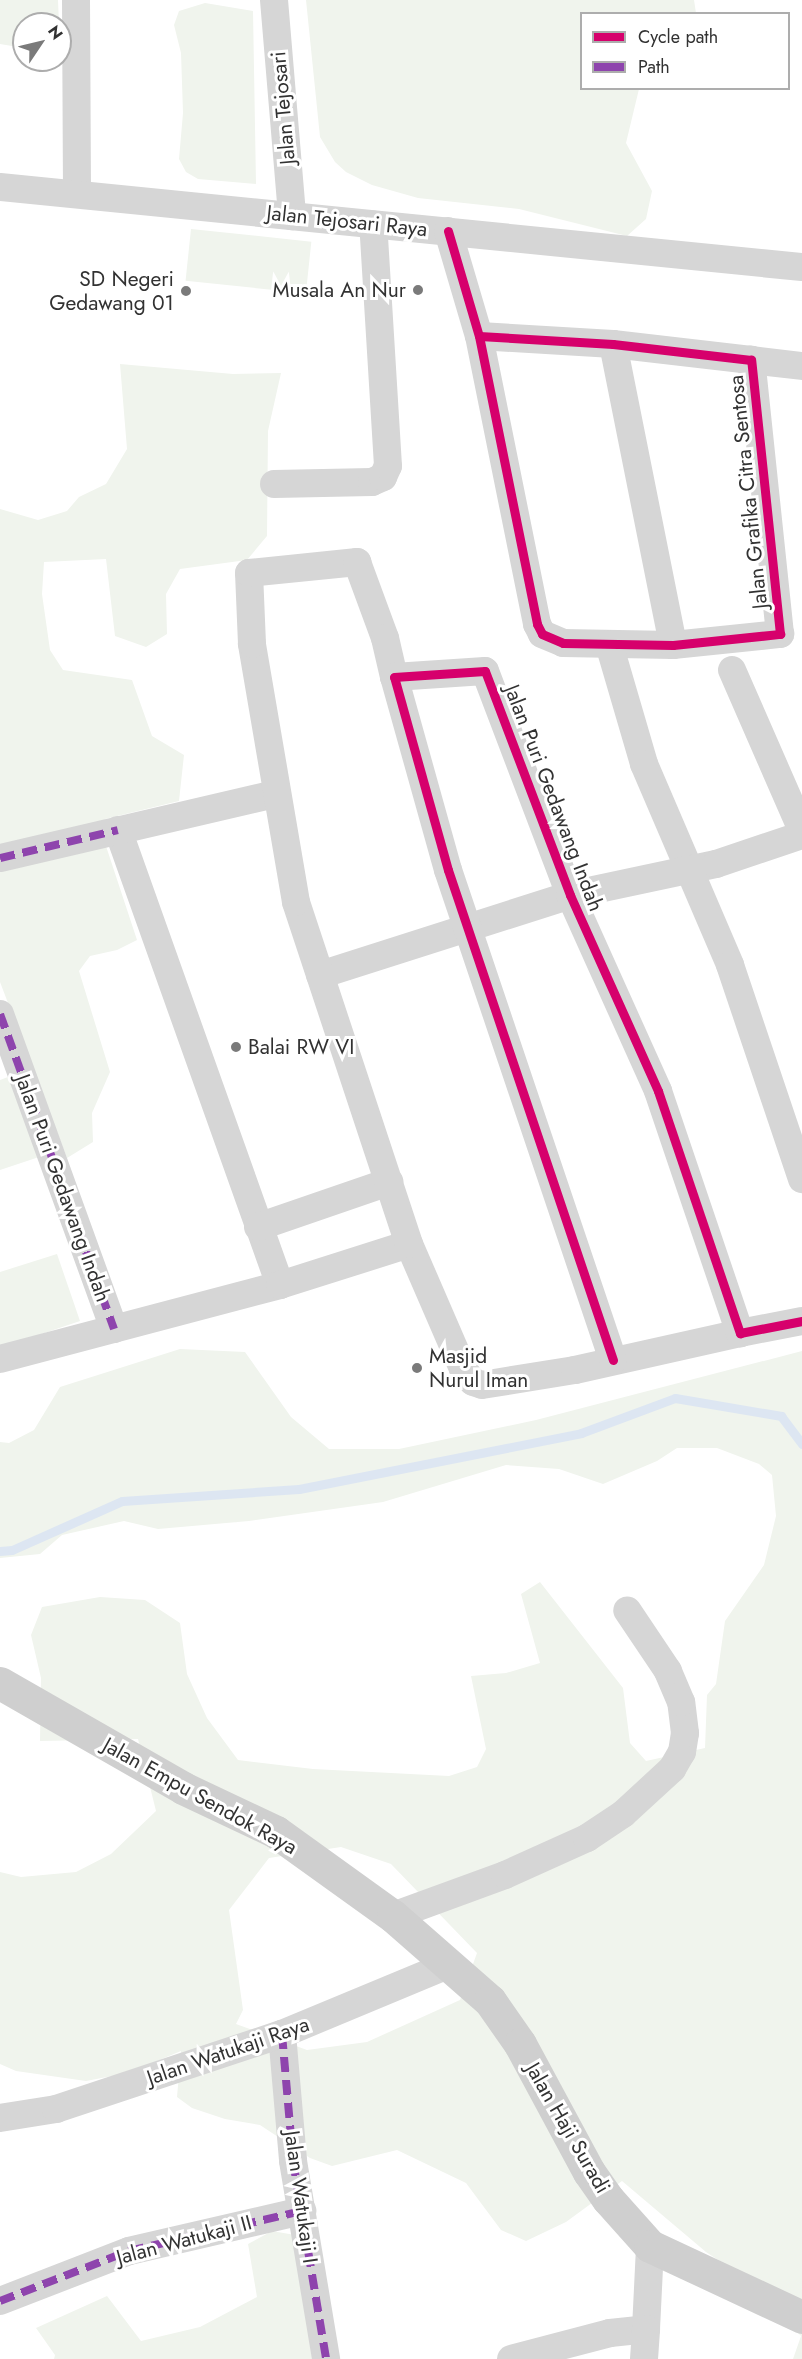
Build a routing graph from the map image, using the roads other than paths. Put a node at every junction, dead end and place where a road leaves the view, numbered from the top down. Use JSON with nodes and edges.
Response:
{"nodes":[{"id":1,"x":76,"y":0,"type":"edge"},
{"id":2,"x":274,"y":0,"type":"edge"},
{"id":3,"x":0,"y":187,"type":"edge"},
{"id":4,"x":78,"y":193,"type":"junction"},
{"id":5,"x":292,"y":216,"type":"junction"},
{"id":6,"x":373,"y":224,"type":"junction"},
{"id":7,"x":448,"y":231,"type":"junction"},
{"id":8,"x":802,"y":267,"type":"edge"},
{"id":9,"x":479,"y":336,"type":"junction"},
{"id":10,"x":613,"y":344,"type":"junction"},
{"id":11,"x":752,"y":360,"type":"junction"},
{"id":12,"x":802,"y":366,"type":"edge"},
{"id":13,"x":274,"y":484,"type":"dead end"},
{"id":14,"x":609,"y":644,"type":"junction"},
{"id":15,"x":673,"y":645,"type":"junction"},
{"id":16,"x":732,"y":670,"type":"dead end"},
{"id":17,"x":394,"y":677,"type":"junction"},
{"id":18,"x":276,"y":794,"type":"junction"},
{"id":19,"x":118,"y":830,"type":"junction"},
{"id":20,"x":802,"y":830,"type":"edge"},
{"id":21,"x":802,"y":835,"type":"edge"},
{"id":22,"x":0,"y":858,"type":"edge"},
{"id":23,"x":690,"y":868,"type":"junction"},
{"id":24,"x":570,"y":895,"type":"junction"},
{"id":25,"x":466,"y":928,"type":"junction"},
{"id":26,"x":320,"y":975,"type":"junction"},
{"id":27,"x":0,"y":1014,"type":"edge"},
{"id":28,"x":802,"y":1179,"type":"edge"},
{"id":29,"x":389,"y":1182,"type":"junction"},
{"id":30,"x":258,"y":1227,"type":"junction"},
{"id":31,"x":410,"y":1244,"type":"junction"},
{"id":32,"x":280,"y":1285,"type":"junction"},
{"id":33,"x":802,"y":1321,"type":"edge"},
{"id":34,"x":114,"y":1329,"type":"junction"},
{"id":35,"x":740,"y":1333,"type":"junction"},
{"id":36,"x":0,"y":1359,"type":"edge"},
{"id":37,"x":613,"y":1360,"type":"junction"},
{"id":38,"x":627,"y":1610,"type":"dead end"},
{"id":39,"x":0,"y":1683,"type":"edge"},
{"id":40,"x":393,"y":1916,"type":"junction"},
{"id":41,"x":450,"y":1964,"type":"junction"},
{"id":42,"x":282,"y":2034,"type":"junction"},
{"id":43,"x":0,"y":2118,"type":"edge"},
{"id":44,"x":302,"y":2211,"type":"junction"},
{"id":45,"x":650,"y":2246,"type":"junction"},
{"id":46,"x":0,"y":2301,"type":"edge"},
{"id":47,"x":802,"y":2317,"type":"edge"},
{"id":48,"x":646,"y":2329,"type":"junction"},
{"id":49,"x":326,"y":2359,"type":"edge"},
{"id":50,"x":511,"y":2359,"type":"edge"},
{"id":51,"x":644,"y":2359,"type":"edge"}],
"edges":[{"from":1,"to":4,"type":"street"},
{"from":2,"to":5,"type":"street","name":"Jalan Tejosari"},
{"from":3,"to":4,"type":"street","name":"Jalan Tejosari Raya"},
{"from":4,"to":5,"type":"street","name":"Jalan Tejosari Raya"},
{"from":5,"to":6,"type":"street","name":"Jalan Tejosari Raya"},
{"from":6,"to":7,"type":"street","name":"Jalan Tejosari Raya"},
{"from":6,"to":13,"type":"street"},
{"from":7,"to":8,"type":"street","name":"Jalan Tejosari Raya"},
{"from":7,"to":9,"type":"street","name":"Jalan Grafika Citra Sentosa"},
{"from":9,"to":10,"type":"street","name":"Jalan Grafika Citra Sentosa"},
{"from":9,"to":14,"type":"street","name":"Jalan Grafika Citra Sentosa"},
{"from":10,"to":11,"type":"street","name":"Jalan Grafika Citra Sentosa"},
{"from":10,"to":15,"type":"street"},
{"from":11,"to":12,"type":"street","name":"Jalan Grafika Citra Sentosa"},
{"from":11,"to":15,"type":"street","name":"Jalan Grafika Citra Sentosa"},
{"from":14,"to":15,"type":"street","name":"Jalan Grafika Citra Sentosa"},
{"from":14,"to":23,"type":"street"},
{"from":16,"to":20,"type":"street"},
{"from":17,"to":18,"type":"street"},
{"from":17,"to":24,"type":"street","name":"Jalan Puri Gedawang Indah"},
{"from":17,"to":25,"type":"street"},
{"from":18,"to":19,"type":"street"},
{"from":18,"to":26,"type":"street"},
{"from":19,"to":22,"type":"street"},
{"from":19,"to":30,"type":"street"},
{"from":21,"to":23,"type":"street","name":"Jalan Puri Gedawang Indah"},
{"from":23,"to":24,"type":"street","name":"Jalan Puri Gedawang Indah"},
{"from":23,"to":28,"type":"street"},
{"from":24,"to":25,"type":"street","name":"Jalan Puri Gedawang Indah"},
{"from":24,"to":35,"type":"street","name":"Jalan Puri Gedawang Indah"},
{"from":25,"to":26,"type":"street","name":"Jalan Puri Gedawang Indah"},
{"from":25,"to":37,"type":"street"},
{"from":26,"to":29,"type":"street"},
{"from":27,"to":34,"type":"street","name":"Jalan Puri Gedawang Indah"},
{"from":29,"to":30,"type":"street"},
{"from":29,"to":31,"type":"street"},
{"from":30,"to":32,"type":"street"},
{"from":31,"to":32,"type":"street","name":"Jalan Puri Gedawang Indah"},
{"from":31,"to":37,"type":"street"},
{"from":32,"to":34,"type":"street","name":"Jalan Puri Gedawang Indah"},
{"from":33,"to":35,"type":"street"},
{"from":34,"to":36,"type":"street","name":"Jalan Puri Gedawang Indah"},
{"from":35,"to":37,"type":"street"},
{"from":38,"to":40,"type":"street"},
{"from":39,"to":40,"type":"street","name":"Jalan Empu Sendok Raya"},
{"from":40,"to":41,"type":"street","name":"Jalan Empu Sendok Raya"},
{"from":41,"to":42,"type":"street","name":"Jalan Watukaji Raya"},
{"from":41,"to":45,"type":"street","name":"Jalan Haji Suradi"},
{"from":42,"to":43,"type":"street","name":"Jalan Watukaji Raya"},
{"from":42,"to":44,"type":"street","name":"Jalan Watukaji I"},
{"from":44,"to":46,"type":"street","name":"Jalan Watukaji II"},
{"from":44,"to":49,"type":"street","name":"Jalan Watukaji I"},
{"from":45,"to":47,"type":"street","name":"Jalan Haji Suradi"},
{"from":45,"to":48,"type":"street"},
{"from":48,"to":50,"type":"street"},
{"from":48,"to":51,"type":"street"}]}
